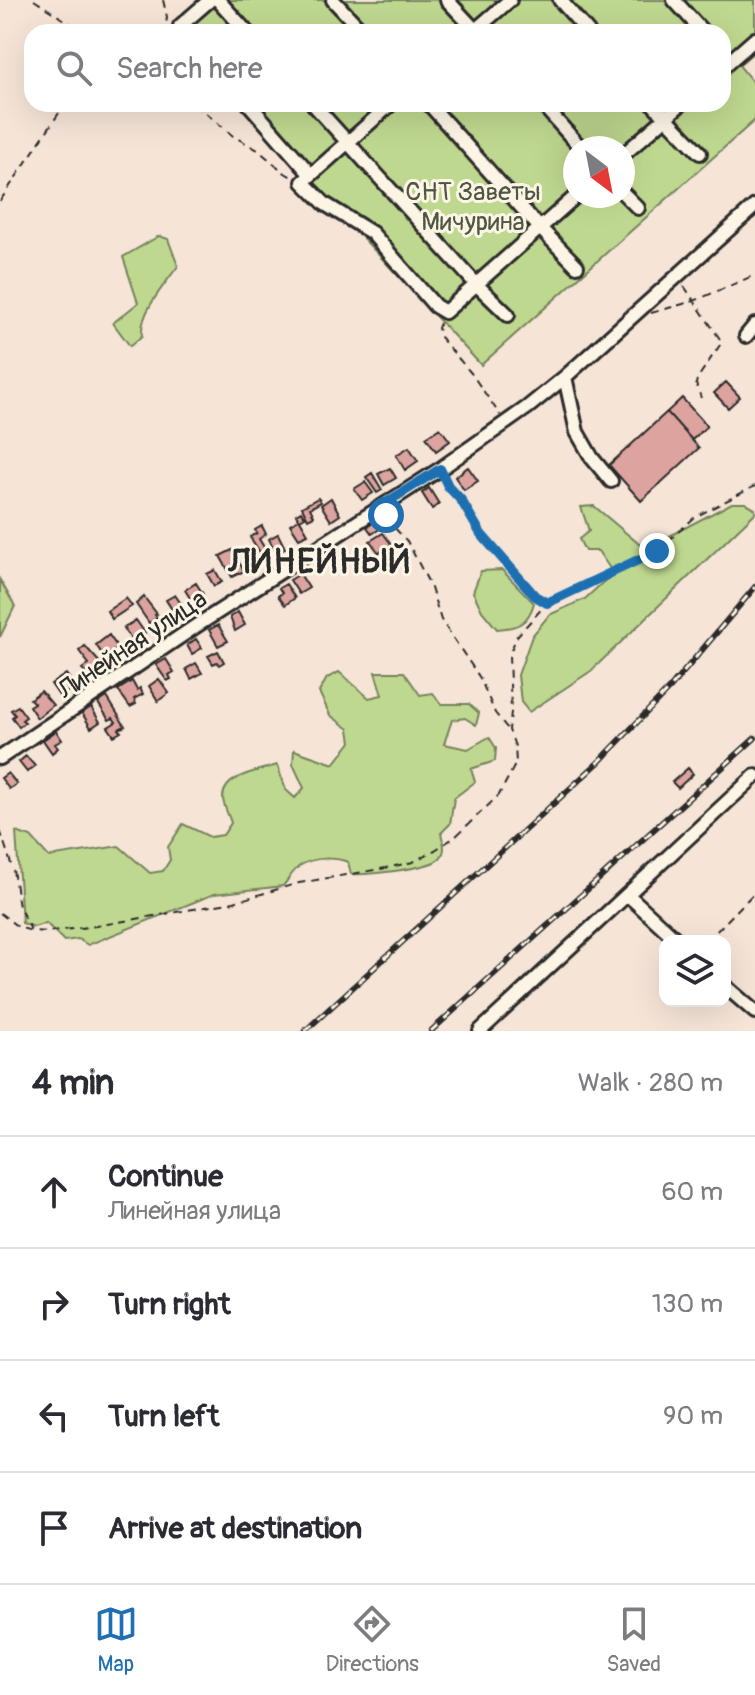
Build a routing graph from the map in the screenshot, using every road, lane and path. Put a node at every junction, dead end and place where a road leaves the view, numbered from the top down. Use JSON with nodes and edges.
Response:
{"nodes":[{"id":1,"x":34,"y":0,"type":"edge"},
{"id":2,"x":163,"y":0,"type":"edge"},
{"id":3,"x":210,"y":0,"type":"edge"},
{"id":4,"x":218,"y":0,"type":"edge"},
{"id":5,"x":333,"y":0,"type":"edge"},
{"id":6,"x":447,"y":0,"type":"edge"},
{"id":7,"x":510,"y":0,"type":"edge"},
{"id":8,"x":560,"y":0,"type":"edge"},
{"id":9,"x":674,"y":0,"type":"edge"},
{"id":10,"x":71,"y":24,"type":"edge"},
{"id":11,"x":166,"y":24,"type":"edge"},
{"id":12,"x":182,"y":24,"type":"edge"},
{"id":13,"x":240,"y":24,"type":"edge"},
{"id":14,"x":356,"y":24,"type":"edge"},
{"id":15,"x":469,"y":24,"type":"edge"},
{"id":16,"x":483,"y":24,"type":"edge"},
{"id":17,"x":581,"y":24,"type":"edge"},
{"id":18,"x":696,"y":24,"type":"edge"},
{"id":19,"x":755,"y":39,"type":"edge"},
{"id":20,"x":731,"y":57,"type":"edge"},
{"id":21,"x":60,"y":112,"type":"edge"},
{"id":22,"x":204,"y":112,"type":"edge"},
{"id":23,"x":255,"y":112,"type":"edge"},
{"id":24,"x":320,"y":112,"type":"edge"},
{"id":25,"x":382,"y":112,"type":"edge"},
{"id":26,"x":436,"y":112,"type":"edge"},
{"id":27,"x":549,"y":112,"type":"edge"},
{"id":28,"x":660,"y":112,"type":"edge"},
{"id":29,"x":672,"y":112,"type":"edge"},
{"id":30,"x":666,"y":118,"type":"junction"},
{"id":31,"x":570,"y":136,"type":"edge"},
{"id":32,"x":348,"y":142,"type":"junction"},
{"id":33,"x":635,"y":145,"type":"edge"},
{"id":34,"x":700,"y":153,"type":"dead end"},
{"id":35,"x":308,"y":180,"type":"junction"},
{"id":36,"x":0,"y":201,"type":"edge"},
{"id":37,"x":635,"y":205,"type":"edge"},
{"id":38,"x":755,"y":206,"type":"edge"},
{"id":39,"x":563,"y":208,"type":"edge"},
{"id":40,"x":638,"y":208,"type":"dead end"},
{"id":41,"x":540,"y":228,"type":"junction"},
{"id":42,"x":577,"y":266,"type":"dead end"},
{"id":43,"x":680,"y":273,"type":"junction"},
{"id":44,"x":755,"y":275,"type":"edge"},
{"id":45,"x":476,"y":284,"type":"junction"},
{"id":46,"x":694,"y":301,"type":"junction"},
{"id":47,"x":445,"y":312,"type":"junction"},
{"id":48,"x":508,"y":315,"type":"dead end"},
{"id":49,"x":629,"y":320,"type":"junction"},
{"id":50,"x":565,"y":377,"type":"junction"},
{"id":51,"x":701,"y":398,"type":"dead end"},
{"id":52,"x":505,"y":423,"type":"junction"},
{"id":53,"x":440,"y":469,"type":"junction"},
{"id":54,"x":611,"y":481,"type":"dead end"},
{"id":55,"x":755,"y":486,"type":"edge"},
{"id":56,"x":384,"y":504,"type":"junction"},
{"id":57,"x":547,"y":603,"type":"junction"},
{"id":58,"x":509,"y":730,"type":"junction"},
{"id":59,"x":0,"y":758,"type":"edge"},
{"id":60,"x":755,"y":776,"type":"edge"},
{"id":61,"x":0,"y":830,"type":"edge"},
{"id":62,"x":755,"y":892,"type":"edge"},
{"id":63,"x":628,"y":895,"type":"junction"},
{"id":64,"x":0,"y":913,"type":"edge"},
{"id":65,"x":32,"y":931,"type":"junction"},
{"id":66,"x":671,"y":935,"type":"edge"},
{"id":67,"x":713,"y":935,"type":"edge"},
{"id":68,"x":731,"y":991,"type":"edge"},
{"id":69,"x":755,"y":1012,"type":"edge"},
{"id":70,"x":480,"y":1031,"type":"edge"}],
"edges":[{"from":1,"to":10,"type":"path"},
{"from":2,"to":11,"type":"path"},
{"from":3,"to":12,"type":"street"},
{"from":4,"to":13,"type":"street"},
{"from":5,"to":14,"type":"street"},
{"from":6,"to":15,"type":"street"},
{"from":7,"to":16,"type":"street"},
{"from":8,"to":17,"type":"street"},
{"from":9,"to":18,"type":"street"},
{"from":19,"to":20,"type":"street"},
{"from":21,"to":36,"type":"path"},
{"from":22,"to":35,"type":"path"},
{"from":23,"to":35,"type":"street"},
{"from":24,"to":32,"type":"street"},
{"from":25,"to":32,"type":"street"},
{"from":26,"to":41,"type":"street"},
{"from":27,"to":31,"type":"street"},
{"from":28,"to":30,"type":"street"},
{"from":29,"to":30,"type":"street"},
{"from":30,"to":33,"type":"street"},
{"from":30,"to":34,"type":"street"},
{"from":32,"to":35,"type":"street"},
{"from":32,"to":45,"type":"street"},
{"from":35,"to":47,"type":"street"},
{"from":37,"to":40,"type":"street"},
{"from":38,"to":43,"type":"street","name":"Линейная улица"},
{"from":39,"to":41,"type":"street"},
{"from":41,"to":42,"type":"street"},
{"from":41,"to":45,"type":"street"},
{"from":43,"to":46,"type":"path"},
{"from":43,"to":49,"type":"street","name":"Линейная улица"},
{"from":44,"to":46,"type":"path"},
{"from":45,"to":47,"type":"street"},
{"from":45,"to":48,"type":"street"},
{"from":46,"to":49,"type":"path"},
{"from":46,"to":51,"type":"path"},
{"from":47,"to":52,"type":"path"},
{"from":49,"to":50,"type":"street","name":"Линейная улица"},
{"from":50,"to":52,"type":"street","name":"Линейная улица"},
{"from":50,"to":54,"type":"street"},
{"from":52,"to":53,"type":"street","name":"Линейная улица"},
{"from":53,"to":56,"type":"street","name":"Линейная улица"},
{"from":53,"to":57,"type":"path"},
{"from":55,"to":57,"type":"path"},
{"from":56,"to":58,"type":"path"},
{"from":56,"to":59,"type":"street","name":"Линейная улица"},
{"from":57,"to":58,"type":"path"},
{"from":58,"to":65,"type":"path"},
{"from":60,"to":63,"type":"street"},
{"from":61,"to":65,"type":"path"},
{"from":62,"to":67,"type":"path"},
{"from":63,"to":66,"type":"street"},
{"from":63,"to":70,"type":"street"},
{"from":64,"to":65,"type":"path"},
{"from":68,"to":69,"type":"street"}]}
